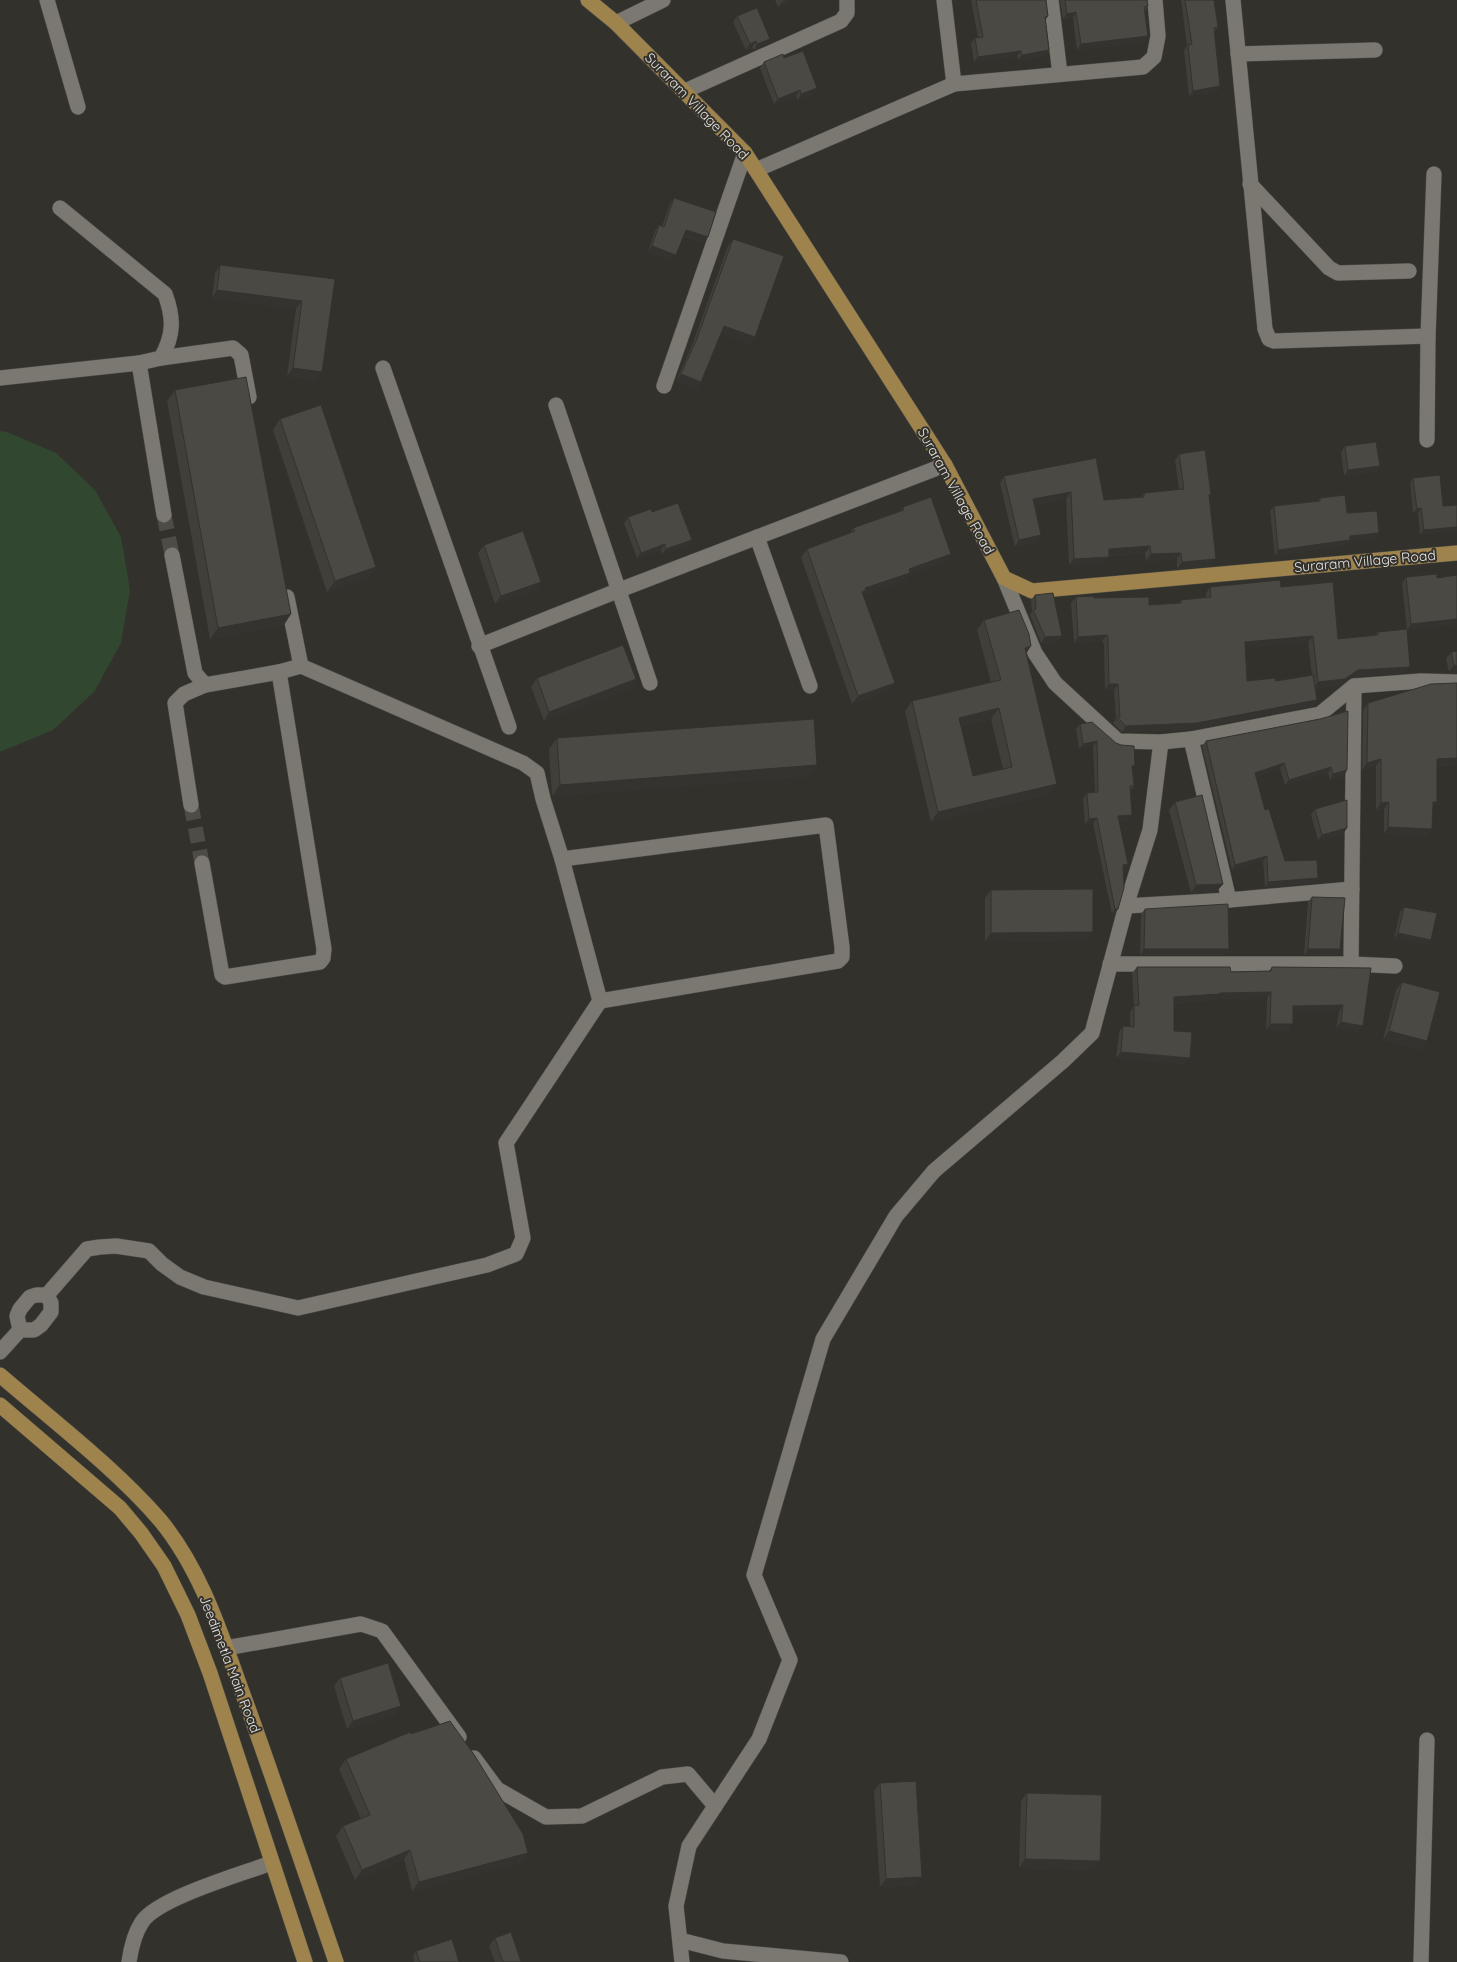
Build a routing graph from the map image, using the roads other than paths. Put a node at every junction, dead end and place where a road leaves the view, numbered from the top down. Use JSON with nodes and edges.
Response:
{"nodes":[{"id":1,"x":47,"y":0,"type":"edge"},
{"id":2,"x":588,"y":0,"type":"edge"},
{"id":3,"x":663,"y":0,"type":"edge"},
{"id":4,"x":847,"y":0,"type":"edge"},
{"id":5,"x":944,"y":0,"type":"edge"},
{"id":6,"x":1051,"y":0,"type":"edge"},
{"id":7,"x":1155,"y":0,"type":"edge"},
{"id":8,"x":1233,"y":0,"type":"edge"},
{"id":9,"x":616,"y":23,"type":"junction"},
{"id":10,"x":1375,"y":50,"type":"dead end"},
{"id":11,"x":1238,"y":54,"type":"junction"},
{"id":12,"x":1060,"y":74,"type":"junction"},
{"id":13,"x":954,"y":84,"type":"junction"},
{"id":14,"x":685,"y":90,"type":"junction"},
{"id":15,"x":78,"y":107,"type":"dead end"},
{"id":16,"x":745,"y":153,"type":"junction"},
{"id":17,"x":756,"y":170,"type":"junction"},
{"id":18,"x":1434,"y":174,"type":"dead end"},
{"id":19,"x":1250,"y":184,"type":"junction"},
{"id":20,"x":60,"y":208,"type":"dead end"},
{"id":21,"x":1409,"y":271,"type":"dead end"},
{"id":22,"x":1428,"y":336,"type":"junction"},
{"id":23,"x":161,"y":358,"type":"junction"},
{"id":24,"x":139,"y":363,"type":"junction"},
{"id":25,"x":383,"y":368,"type":"dead end"},
{"id":26,"x":0,"y":378,"type":"edge"},
{"id":27,"x":664,"y":386,"type":"dead end"},
{"id":28,"x":556,"y":405,"type":"dead end"},
{"id":29,"x":252,"y":414,"type":"edge"},
{"id":30,"x":1427,"y":440,"type":"dead end"},
{"id":31,"x":945,"y":465,"type":"junction"},
{"id":32,"x":164,"y":515,"type":"tunnel mouth"},
{"id":33,"x":757,"y":537,"type":"junction"},
{"id":34,"x":1457,"y":553,"type":"edge"},
{"id":35,"x":172,"y":555,"type":"tunnel mouth"},
{"id":36,"x":1004,"y":578,"type":"junction"},
{"id":37,"x":284,"y":579,"type":"edge"},
{"id":38,"x":617,"y":590,"type":"junction"},
{"id":39,"x":480,"y":646,"type":"junction"},
{"id":40,"x":300,"y":666,"type":"junction"},
{"id":41,"x":279,"y":672,"type":"junction"},
{"id":42,"x":1457,"y":682,"type":"edge"},
{"id":43,"x":650,"y":683,"type":"dead end"},
{"id":44,"x":205,"y":685,"type":"junction"},
{"id":45,"x":810,"y":686,"type":"dead end"},
{"id":46,"x":1354,"y":686,"type":"junction"},
{"id":47,"x":509,"y":727,"type":"dead end"},
{"id":48,"x":1191,"y":739,"type":"junction"},
{"id":49,"x":1161,"y":742,"type":"junction"},
{"id":50,"x":191,"y":805,"type":"tunnel mouth"},
{"id":51,"x":562,"y":859,"type":"junction"},
{"id":52,"x":202,"y":863,"type":"tunnel mouth"},
{"id":53,"x":1352,"y":889,"type":"junction"},
{"id":54,"x":1229,"y":900,"type":"junction"},
{"id":55,"x":1126,"y":906,"type":"junction"},
{"id":56,"x":1110,"y":964,"type":"junction"},
{"id":57,"x":1352,"y":964,"type":"junction"},
{"id":58,"x":1395,"y":966,"type":"dead end"},
{"id":59,"x":600,"y":1001,"type":"junction"},
{"id":60,"x":47,"y":1295,"type":"junction"},
{"id":61,"x":20,"y":1330,"type":"junction"},
{"id":62,"x":0,"y":1352,"type":"edge"},
{"id":63,"x":0,"y":1375,"type":"edge"},
{"id":64,"x":0,"y":1405,"type":"edge"},
{"id":65,"x":226,"y":1648,"type":"junction"},
{"id":66,"x":1427,"y":1740,"type":"dead end"},
{"id":67,"x":715,"y":1806,"type":"junction"},
{"id":68,"x":271,"y":1863,"type":"junction"},
{"id":69,"x":680,"y":1940,"type":"junction"},
{"id":70,"x":129,"y":1962,"type":"edge"},
{"id":71,"x":305,"y":1962,"type":"edge"},
{"id":72,"x":336,"y":1962,"type":"edge"},
{"id":73,"x":682,"y":1962,"type":"edge"},
{"id":74,"x":841,"y":1962,"type":"edge"},
{"id":75,"x":1421,"y":1962,"type":"edge"}],
"edges":[{"from":1,"to":15,"type":"street"},
{"from":2,"to":9,"type":"main road","name":"Suraram Village Road"},
{"from":3,"to":9,"type":"street"},
{"from":4,"to":14,"type":"street"},
{"from":5,"to":13,"type":"street"},
{"from":6,"to":12,"type":"street"},
{"from":7,"to":12,"type":"street"},
{"from":8,"to":11,"type":"street"},
{"from":9,"to":14,"type":"main road","name":"Suraram Village Road"},
{"from":10,"to":11,"type":"street"},
{"from":11,"to":19,"type":"street"},
{"from":12,"to":13,"type":"street"},
{"from":13,"to":17,"type":"street"},
{"from":14,"to":16,"type":"main road","name":"Suraram Village Road"},
{"from":16,"to":17,"type":"main road","name":"Suraram Village Road"},
{"from":16,"to":27,"type":"street"},
{"from":17,"to":31,"type":"main road","name":"Suraram Village Road"},
{"from":18,"to":22,"type":"street"},
{"from":19,"to":21,"type":"street"},
{"from":19,"to":22,"type":"street"},
{"from":20,"to":23,"type":"street"},
{"from":22,"to":30,"type":"street"},
{"from":23,"to":24,"type":"street"},
{"from":23,"to":29,"type":"street"},
{"from":24,"to":26,"type":"street"},
{"from":24,"to":32,"type":"street"},
{"from":25,"to":39,"type":"street"},
{"from":28,"to":38,"type":"street"},
{"from":31,"to":33,"type":"street"},
{"from":31,"to":36,"type":"main road","name":"Suraram Village Road"},
{"from":33,"to":38,"type":"street"},
{"from":33,"to":45,"type":"street"},
{"from":34,"to":36,"type":"main road","name":"Suraram Village Road"},
{"from":35,"to":44,"type":"street"},
{"from":36,"to":49,"type":"street"},
{"from":37,"to":40,"type":"street"},
{"from":38,"to":39,"type":"street"},
{"from":38,"to":43,"type":"street"},
{"from":39,"to":47,"type":"street"},
{"from":40,"to":41,"type":"street"},
{"from":40,"to":51,"type":"street"},
{"from":41,"to":44,"type":"street"},
{"from":41,"to":52,"type":"street"},
{"from":42,"to":46,"type":"street"},
{"from":44,"to":50,"type":"street"},
{"from":46,"to":48,"type":"street"},
{"from":46,"to":53,"type":"street"},
{"from":48,"to":49,"type":"street"},
{"from":48,"to":54,"type":"street"},
{"from":49,"to":55,"type":"street"},
{"from":51,"to":59,"type":"street"},
{"from":51,"to":59,"type":"street"},
{"from":53,"to":54,"type":"street"},
{"from":53,"to":57,"type":"street"},
{"from":54,"to":55,"type":"street"},
{"from":55,"to":56,"type":"street"},
{"from":56,"to":57,"type":"street"},
{"from":56,"to":67,"type":"street"},
{"from":57,"to":58,"type":"street"},
{"from":59,"to":60,"type":"street"},
{"from":60,"to":61,"type":"street"},
{"from":60,"to":61,"type":"street"},
{"from":61,"to":62,"type":"street"},
{"from":63,"to":65,"type":"main road","name":"Jeedimetla Main Road"},
{"from":64,"to":68,"type":"main road","name":"Jeedimetla Main Road"},
{"from":65,"to":67,"type":"street"},
{"from":65,"to":72,"type":"main road","name":"Jeedimetla Main Road"},
{"from":66,"to":75,"type":"street"},
{"from":67,"to":69,"type":"street"},
{"from":68,"to":70,"type":"street"},
{"from":68,"to":71,"type":"main road","name":"Jeedimetla Main Road"},
{"from":69,"to":73,"type":"street"},
{"from":69,"to":74,"type":"street"}]}
